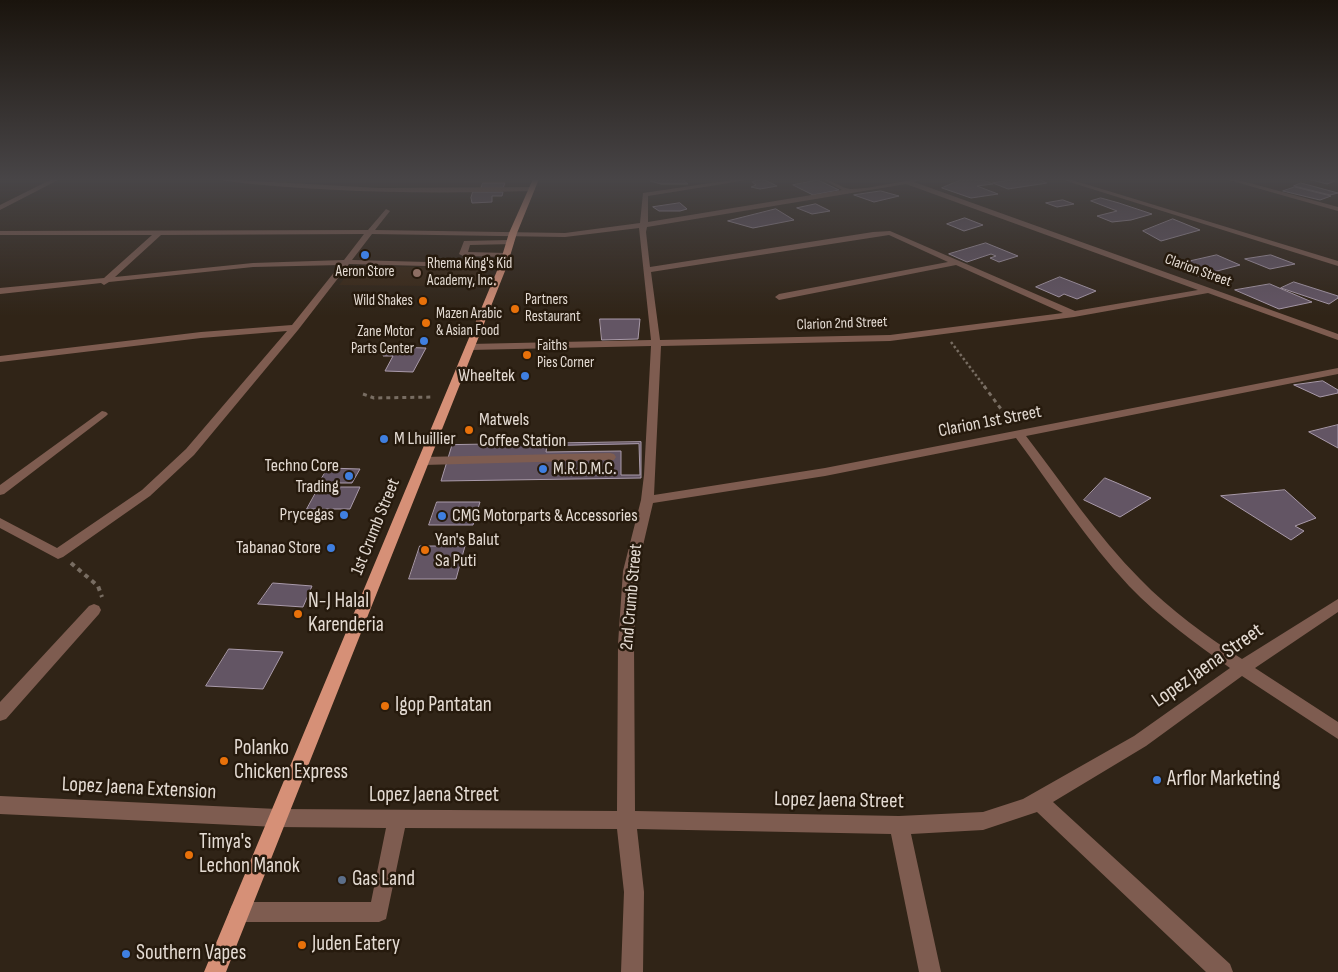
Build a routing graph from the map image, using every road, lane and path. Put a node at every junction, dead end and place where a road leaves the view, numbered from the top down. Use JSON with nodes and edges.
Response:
{"nodes":[{"id":1,"x":377,"y":224,"type":"edge"},
{"id":2,"x":518,"y":224,"type":"edge"},
{"id":3,"x":647,"y":224,"type":"edge"},
{"id":4,"x":1026,"y":224,"type":"edge"},
{"id":5,"x":1210,"y":224,"type":"edge"},
{"id":6,"x":643,"y":225,"type":"junction"},
{"id":7,"x":160,"y":232,"type":"junction"},
{"id":8,"x":372,"y":232,"type":"junction"},
{"id":9,"x":0,"y":233,"type":"edge"},
{"id":10,"x":508,"y":249,"type":"junction"},
{"id":11,"x":463,"y":254,"type":"junction"},
{"id":12,"x":346,"y":262,"type":"junction"},
{"id":13,"x":959,"y":262,"type":"junction"},
{"id":14,"x":1338,"y":264,"type":"edge"},
{"id":15,"x":457,"y":265,"type":"junction"},
{"id":16,"x":649,"y":270,"type":"junction"},
{"id":17,"x":104,"y":282,"type":"junction"},
{"id":18,"x":1211,"y":290,"type":"junction"},
{"id":19,"x":0,"y":291,"type":"edge"},
{"id":20,"x":780,"y":297,"type":"dead end"},
{"id":21,"x":1074,"y":314,"type":"junction"},
{"id":22,"x":295,"y":328,"type":"junction"},
{"id":23,"x":944,"y":332,"type":"junction"},
{"id":24,"x":1338,"y":337,"type":"edge"},
{"id":25,"x":656,"y":344,"type":"junction"},
{"id":26,"x":470,"y":347,"type":"junction"},
{"id":27,"x":0,"y":359,"type":"edge"},
{"id":28,"x":1338,"y":371,"type":"edge"},
{"id":29,"x":362,"y":394,"type":"dead end"},
{"id":30,"x":450,"y":396,"type":"junction"},
{"id":31,"x":102,"y":414,"type":"dead end"},
{"id":32,"x":1019,"y":434,"type":"junction"},
{"id":33,"x":610,"y":457,"type":"dead end"},
{"id":34,"x":423,"y":460,"type":"junction"},
{"id":35,"x":0,"y":491,"type":"edge"},
{"id":36,"x":647,"y":500,"type":"junction"},
{"id":37,"x":0,"y":522,"type":"edge"},
{"id":38,"x":58,"y":554,"type":"junction"},
{"id":39,"x":1338,"y":605,"type":"edge"},
{"id":40,"x":94,"y":610,"type":"joint"},
{"id":41,"x":1244,"y":667,"type":"junction"},
{"id":42,"x":0,"y":714,"type":"edge"},
{"id":43,"x":1338,"y":731,"type":"edge"},
{"id":44,"x":1039,"y":802,"type":"junction"},
{"id":45,"x":0,"y":805,"type":"edge"},
{"id":46,"x":277,"y":818,"type":"junction"},
{"id":47,"x":397,"y":819,"type":"junction"},
{"id":48,"x":626,"y":820,"type":"junction"},
{"id":49,"x":899,"y":825,"type":"junction"},
{"id":50,"x":239,"y":912,"type":"junction"},
{"id":51,"x":215,"y":972,"type":"edge"},
{"id":52,"x":632,"y":972,"type":"edge"},
{"id":53,"x":930,"y":972,"type":"edge"},
{"id":54,"x":1222,"y":972,"type":"edge"}],
"edges":[{"from":1,"to":8,"type":"street"},
{"from":2,"to":10,"type":"main road","name":"1st Crumb Street"},
{"from":3,"to":6,"type":"street"},
{"from":4,"to":18,"type":"street","name":"Clarion Street"},
{"from":5,"to":14,"type":"street"},
{"from":6,"to":10,"type":"street"},
{"from":6,"to":16,"type":"street","name":"2nd Crumb Street"},
{"from":7,"to":8,"type":"street"},
{"from":7,"to":9,"type":"street"},
{"from":7,"to":17,"type":"street"},
{"from":8,"to":10,"type":"street"},
{"from":8,"to":12,"type":"street"},
{"from":10,"to":11,"type":"street"},
{"from":10,"to":11,"type":"street"},
{"from":10,"to":15,"type":"street"},
{"from":10,"to":26,"type":"main road","name":"1st Crumb Street"},
{"from":11,"to":15,"type":"street"},
{"from":12,"to":15,"type":"street"},
{"from":12,"to":17,"type":"street"},
{"from":12,"to":22,"type":"street"},
{"from":13,"to":16,"type":"street"},
{"from":13,"to":20,"type":"street"},
{"from":13,"to":21,"type":"street"},
{"from":16,"to":25,"type":"street","name":"2nd Crumb Street"},
{"from":17,"to":19,"type":"street"},
{"from":18,"to":21,"type":"street","name":"Clarion 2nd Street"},
{"from":18,"to":24,"type":"street","name":"Clarion Street"},
{"from":21,"to":23,"type":"street","name":"Clarion 2nd Street"},
{"from":22,"to":27,"type":"street"},
{"from":22,"to":38,"type":"street"},
{"from":23,"to":25,"type":"street","name":"Clarion 2nd Street"},
{"from":23,"to":32,"type":"path"},
{"from":25,"to":26,"type":"street","name":"Clarion 2nd Street"},
{"from":25,"to":36,"type":"street","name":"2nd Crumb Street"},
{"from":26,"to":30,"type":"main road","name":"1st Crumb Street"},
{"from":28,"to":32,"type":"street","name":"Clarion 1st Street"},
{"from":29,"to":30,"type":"path"},
{"from":30,"to":34,"type":"main road","name":"1st Crumb Street"},
{"from":31,"to":35,"type":"street"},
{"from":32,"to":36,"type":"street","name":"Clarion 1st Street"},
{"from":32,"to":41,"type":"street"},
{"from":33,"to":34,"type":"street"},
{"from":34,"to":46,"type":"main road","name":"1st Crumb Street"},
{"from":36,"to":48,"type":"street","name":"2nd Crumb Street"},
{"from":37,"to":38,"type":"street"},
{"from":38,"to":40,"type":"path"},
{"from":39,"to":41,"type":"street","name":"Lopez Jaena Street"},
{"from":40,"to":42,"type":"street"},
{"from":41,"to":43,"type":"street"},
{"from":41,"to":44,"type":"street","name":"Lopez Jaena Street"},
{"from":44,"to":49,"type":"street","name":"Lopez Jaena Street"},
{"from":44,"to":54,"type":"street"},
{"from":45,"to":46,"type":"street","name":"Lopez Jaena Extension"},
{"from":46,"to":47,"type":"street","name":"Lopez Jaena Street"},
{"from":46,"to":50,"type":"main road","name":"1st Crumb Street"},
{"from":47,"to":48,"type":"street","name":"Lopez Jaena Street"},
{"from":47,"to":50,"type":"street"},
{"from":48,"to":49,"type":"street","name":"Lopez Jaena Street"},
{"from":48,"to":52,"type":"street","name":"2nd Crumb Street"},
{"from":49,"to":53,"type":"street"},
{"from":50,"to":51,"type":"main road","name":"1st Crumb Street"}]}
